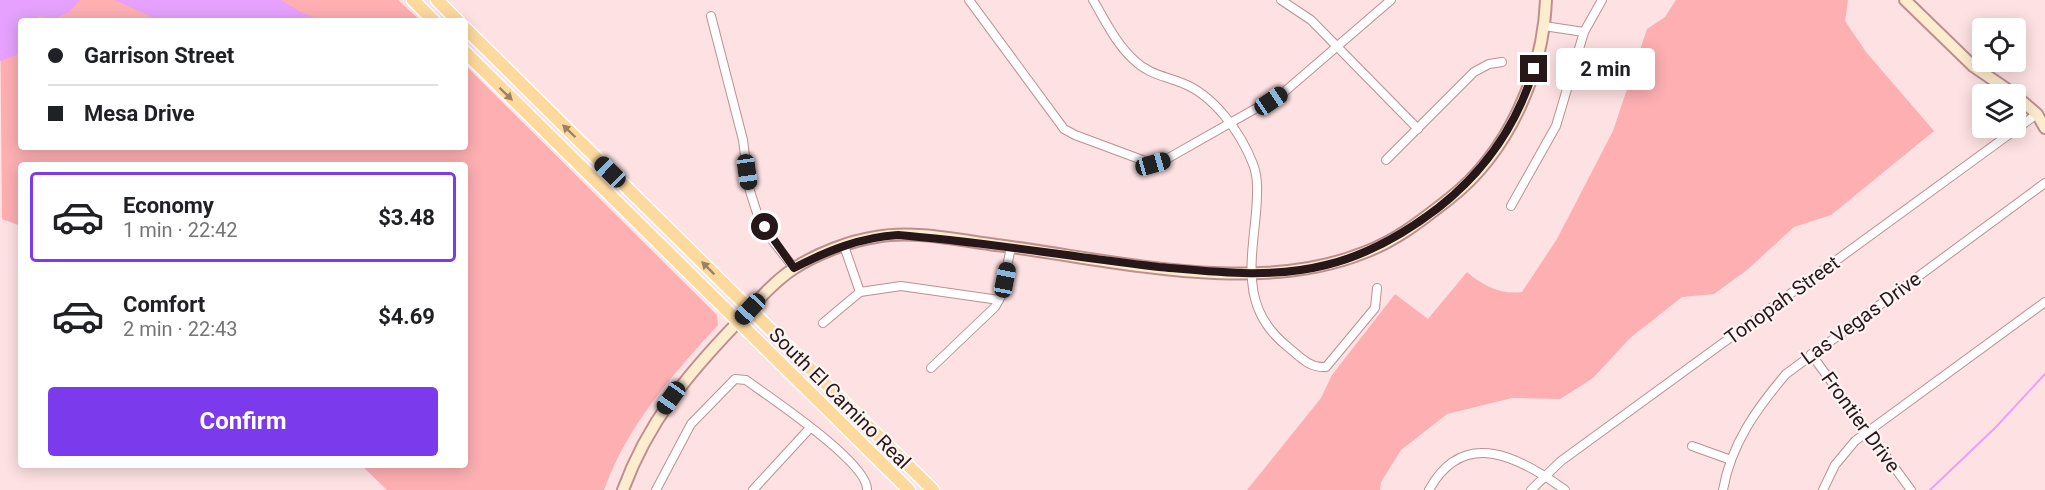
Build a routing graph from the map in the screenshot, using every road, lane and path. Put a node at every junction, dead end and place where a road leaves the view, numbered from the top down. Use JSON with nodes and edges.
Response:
{"nodes":[{"id":1,"x":413,"y":0,"type":"edge"},
{"id":2,"x":437,"y":0,"type":"edge"},
{"id":3,"x":969,"y":0,"type":"edge"},
{"id":4,"x":1093,"y":0,"type":"edge"},
{"id":5,"x":1281,"y":0,"type":"edge"},
{"id":6,"x":1391,"y":0,"type":"edge"},
{"id":7,"x":1546,"y":0,"type":"edge"},
{"id":8,"x":1602,"y":0,"type":"edge"},
{"id":9,"x":1905,"y":0,"type":"edge"},
{"id":10,"x":711,"y":16,"type":"dead end"},
{"id":11,"x":431,"y":18,"type":"edge"},
{"id":12,"x":455,"y":18,"type":"edge"},
{"id":13,"x":1544,"y":26,"type":"junction"},
{"id":14,"x":468,"y":31,"type":"edge"},
{"id":15,"x":1584,"y":32,"type":"junction"},
{"id":16,"x":1337,"y":46,"type":"junction"},
{"id":17,"x":468,"y":55,"type":"edge"},
{"id":18,"x":1502,"y":62,"type":"dead end"},
{"id":19,"x":1999,"y":84,"type":"edge"},
{"id":20,"x":2026,"y":104,"type":"edge"},
{"id":21,"x":2037,"y":114,"type":"junction"},
{"id":22,"x":1230,"y":125,"type":"junction"},
{"id":23,"x":2045,"y":128,"type":"edge"},
{"id":24,"x":1418,"y":129,"type":"junction"},
{"id":25,"x":1386,"y":160,"type":"dead end"},
{"id":26,"x":2045,"y":183,"type":"edge"},
{"id":27,"x":1511,"y":206,"type":"dead end"},
{"id":28,"x":844,"y":246,"type":"junction"},
{"id":29,"x":1011,"y":247,"type":"junction"},
{"id":30,"x":794,"y":268,"type":"junction"},
{"id":31,"x":1250,"y":274,"type":"junction"},
{"id":32,"x":1377,"y":288,"type":"dead end"},
{"id":33,"x":860,"y":292,"type":"junction"},
{"id":34,"x":999,"y":300,"type":"junction"},
{"id":35,"x":2045,"y":302,"type":"edge"},
{"id":36,"x":750,"y":309,"type":"junction"},
{"id":37,"x":738,"y":321,"type":"junction"},
{"id":38,"x":823,"y":323,"type":"dead end"},
{"id":39,"x":1810,"y":354,"type":"junction"},
{"id":40,"x":931,"y":368,"type":"dead end"},
{"id":41,"x":810,"y":428,"type":"junction"},
{"id":42,"x":1867,"y":432,"type":"junction"},
{"id":43,"x":1692,"y":446,"type":"dead end"},
{"id":44,"x":1731,"y":460,"type":"junction"},
{"id":45,"x":1544,"y":475,"type":"junction"},
{"id":46,"x":623,"y":490,"type":"edge"},
{"id":47,"x":656,"y":490,"type":"edge"},
{"id":48,"x":753,"y":490,"type":"edge"},
{"id":49,"x":867,"y":490,"type":"edge"},
{"id":50,"x":909,"y":490,"type":"edge"},
{"id":51,"x":933,"y":490,"type":"edge"},
{"id":52,"x":1429,"y":490,"type":"edge"},
{"id":53,"x":1530,"y":490,"type":"edge"},
{"id":54,"x":1565,"y":490,"type":"edge"},
{"id":55,"x":1723,"y":490,"type":"edge"},
{"id":56,"x":1822,"y":490,"type":"edge"},
{"id":57,"x":1911,"y":490,"type":"edge"}],
"edges":[{"from":1,"to":11,"type":"main road"},
{"from":2,"to":12,"type":"main road"},
{"from":3,"to":22,"type":"street"},
{"from":4,"to":22,"type":"street"},
{"from":5,"to":16,"type":"street"},
{"from":6,"to":16,"type":"street"},
{"from":7,"to":13,"type":"main road"},
{"from":8,"to":15,"type":"street"},
{"from":9,"to":19,"type":"main road"},
{"from":10,"to":30,"type":"street"},
{"from":13,"to":15,"type":"street"},
{"from":13,"to":31,"type":"main road"},
{"from":36,"to":14,"type":"main road","name":"South El Camino Real","one_way":true},
{"from":15,"to":27,"type":"street"},
{"from":16,"to":22,"type":"street"},
{"from":16,"to":24,"type":"street"},
{"from":17,"to":37,"type":"main road","name":"South El Camino Real","one_way":true},
{"from":18,"to":24,"type":"street"},
{"from":20,"to":21,"type":"main road"},
{"from":21,"to":23,"type":"main road"},
{"from":21,"to":45,"type":"street","name":"Tonopah Street"},
{"from":22,"to":31,"type":"street"},
{"from":24,"to":25,"type":"street"},
{"from":26,"to":39,"type":"street","name":"Las Vegas Drive"},
{"from":28,"to":29,"type":"main road"},
{"from":28,"to":30,"type":"main road"},
{"from":28,"to":33,"type":"street"},
{"from":29,"to":31,"type":"main road"},
{"from":29,"to":34,"type":"street"},
{"from":30,"to":36,"type":"main road"},
{"from":31,"to":32,"type":"street"},
{"from":33,"to":34,"type":"street"},
{"from":33,"to":38,"type":"street"},
{"from":34,"to":40,"type":"street"},
{"from":35,"to":42,"type":"street"},
{"from":36,"to":37,"type":"main road"},
{"from":36,"to":51,"type":"main road","name":"South El Camino Real"},
{"from":37,"to":46,"type":"main road"},
{"from":37,"to":50,"type":"main road","name":"South El Camino Real"},
{"from":39,"to":42,"type":"street","name":"Frontier Drive"},
{"from":39,"to":44,"type":"street","name":"Las Vegas Drive"},
{"from":41,"to":47,"type":"street"},
{"from":41,"to":48,"type":"street"},
{"from":41,"to":49,"type":"street"},
{"from":42,"to":56,"type":"street"},
{"from":42,"to":57,"type":"street","name":"Frontier Drive"},
{"from":43,"to":44,"type":"street"},
{"from":44,"to":55,"type":"street","name":"Las Vegas Drive"},
{"from":45,"to":52,"type":"street"},
{"from":45,"to":53,"type":"street","name":"Tonopah Street"},
{"from":45,"to":54,"type":"street"}]}
